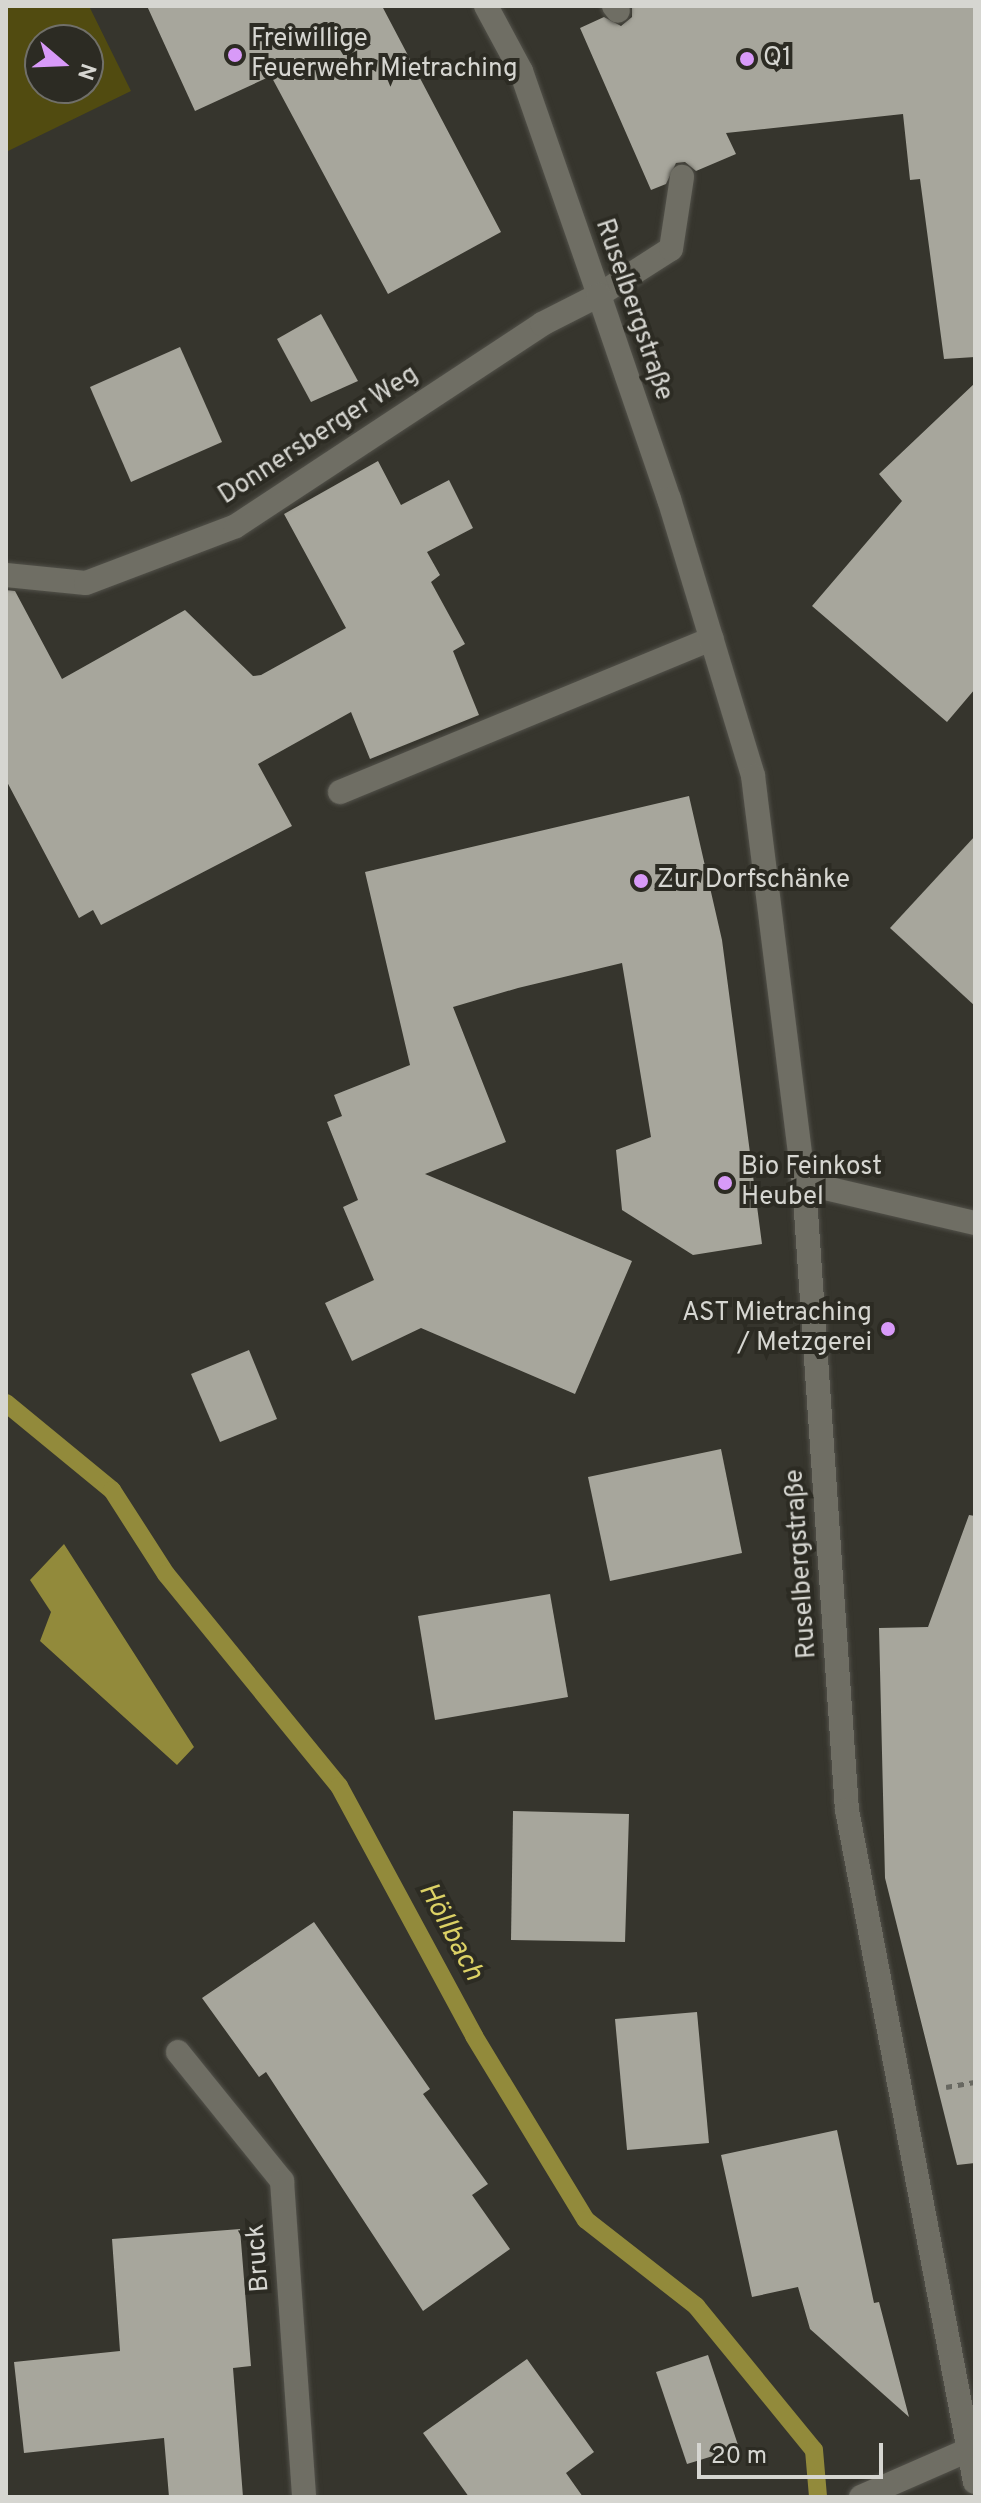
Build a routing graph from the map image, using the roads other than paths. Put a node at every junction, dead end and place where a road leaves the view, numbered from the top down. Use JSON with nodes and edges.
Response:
{"nodes":[{"id":1,"x":486,"y":6,"type":"edge"},
{"id":2,"x":682,"y":177,"type":"dead end"},
{"id":3,"x":599,"y":295,"type":"junction"},
{"id":4,"x":6,"y":575,"type":"edge"},
{"id":5,"x":712,"y":639,"type":"junction"},
{"id":6,"x":340,"y":792,"type":"dead end"},
{"id":7,"x":804,"y":1183,"type":"junction"},
{"id":8,"x":975,"y":1223,"type":"edge"},
{"id":9,"x":178,"y":2052,"type":"dead end"},
{"id":10,"x":968,"y":2450,"type":"junction"},
{"id":11,"x":975,"y":2482,"type":"edge"},
{"id":12,"x":304,"y":2497,"type":"edge"},
{"id":13,"x":861,"y":2497,"type":"edge"}],
"edges":[{"from":1,"to":3,"type":"main road","name":"Ruselbergstraße"},
{"from":2,"to":3,"type":"main road","name":"Donnersberger Weg"},
{"from":3,"to":4,"type":"main road","name":"Donnersberger Weg"},
{"from":3,"to":5,"type":"main road","name":"Ruselbergstraße"},
{"from":5,"to":6,"type":"main road"},
{"from":5,"to":7,"type":"main road","name":"Ruselbergstraße"},
{"from":7,"to":8,"type":"main road"},
{"from":7,"to":10,"type":"main road","name":"Ruselbergstraße"},
{"from":9,"to":12,"type":"main road","name":"Bruck"},
{"from":10,"to":11,"type":"main road","name":"Ruselbergstraße"},
{"from":10,"to":13,"type":"main road"}]}
